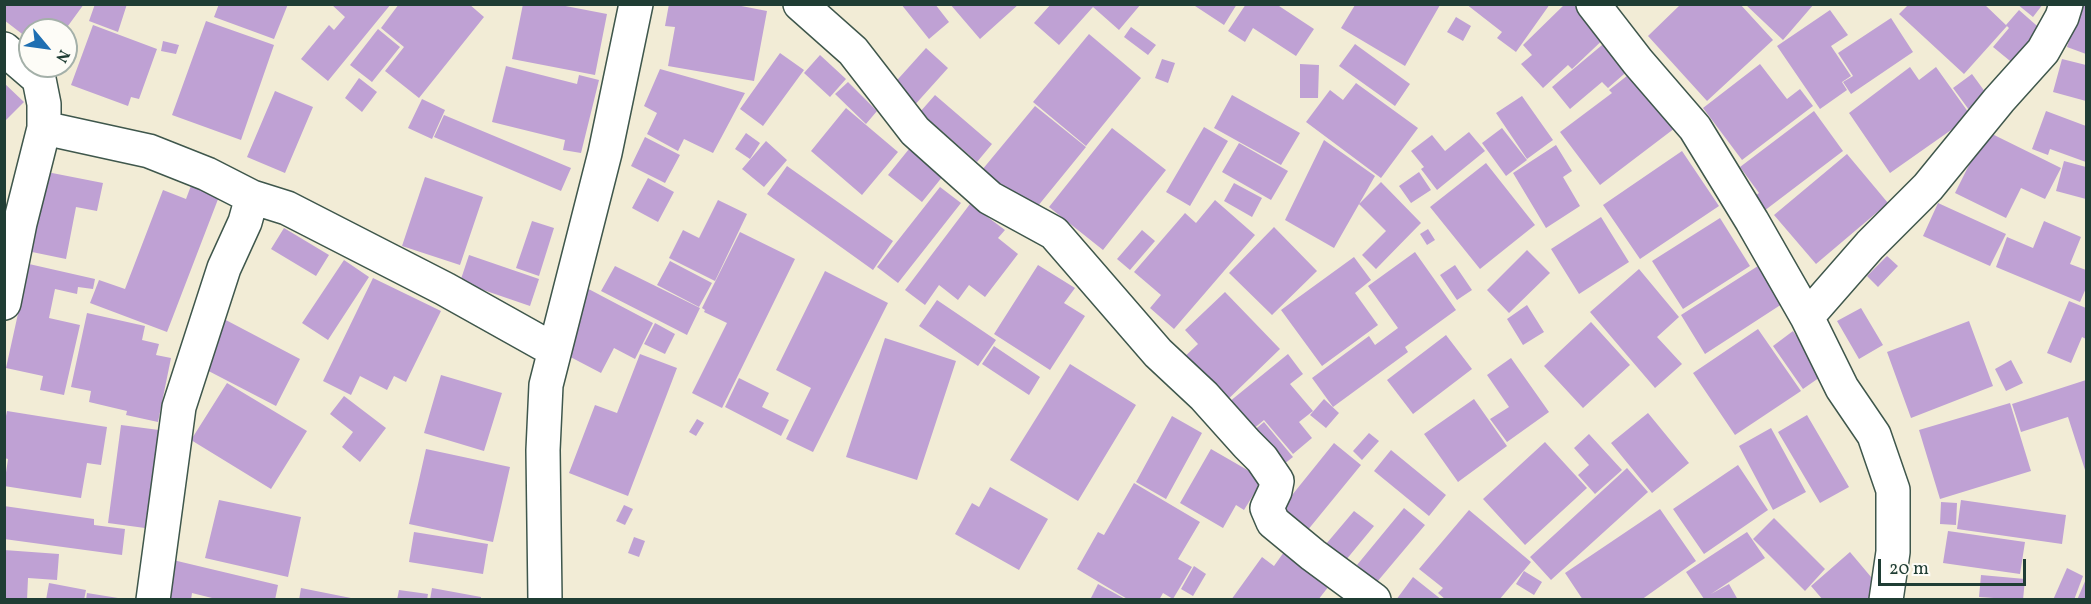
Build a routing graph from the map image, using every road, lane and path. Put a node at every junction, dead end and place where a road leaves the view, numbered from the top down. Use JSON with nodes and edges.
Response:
{"nodes":[{"id":1,"x":636,"y":4,"type":"edge"},
{"id":2,"x":800,"y":4,"type":"edge"},
{"id":3,"x":1593,"y":4,"type":"edge"},
{"id":4,"x":2067,"y":4,"type":"edge"},
{"id":5,"x":4,"y":49,"type":"edge"},
{"id":6,"x":44,"y":128,"type":"junction"},
{"id":7,"x":252,"y":197,"type":"junction"},
{"id":8,"x":4,"y":303,"type":"edge"},
{"id":9,"x":1807,"y":317,"type":"junction"},
{"id":10,"x":554,"y":350,"type":"junction"},
{"id":11,"x":153,"y":600,"type":"edge"},
{"id":12,"x":545,"y":600,"type":"edge"},
{"id":13,"x":1374,"y":600,"type":"edge"},
{"id":14,"x":1886,"y":600,"type":"edge"}],
"edges":[{"from":1,"to":10,"type":"street"},
{"from":2,"to":13,"type":"street"},
{"from":3,"to":9,"type":"street"},
{"from":4,"to":9,"type":"street"},
{"from":5,"to":6,"type":"street"},
{"from":6,"to":7,"type":"street"},
{"from":6,"to":8,"type":"street"},
{"from":7,"to":10,"type":"street"},
{"from":7,"to":11,"type":"street"},
{"from":9,"to":14,"type":"street"},
{"from":10,"to":12,"type":"street"}]}
